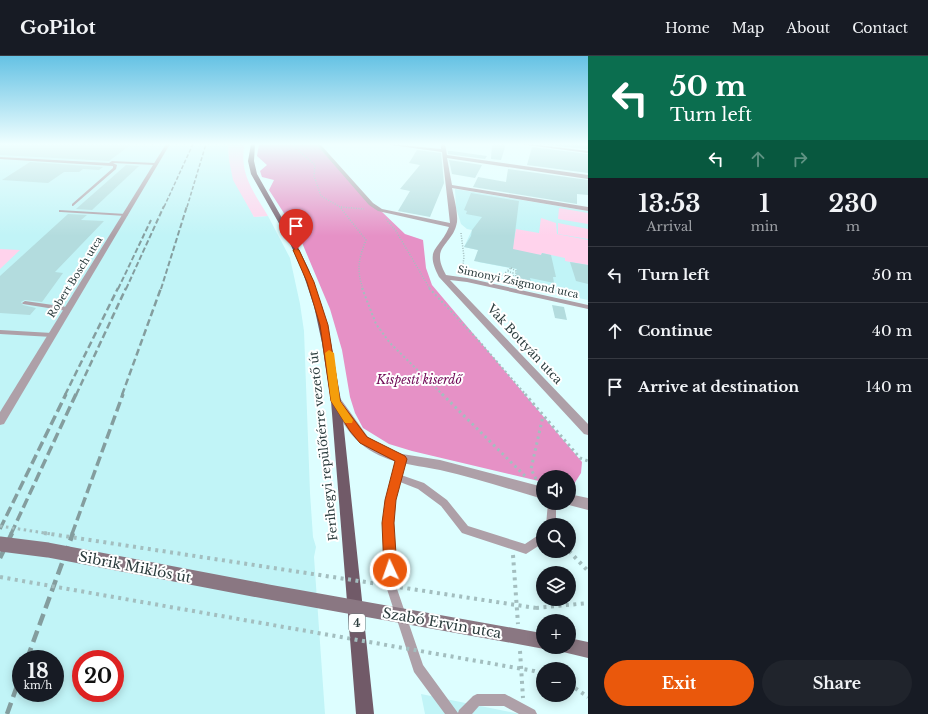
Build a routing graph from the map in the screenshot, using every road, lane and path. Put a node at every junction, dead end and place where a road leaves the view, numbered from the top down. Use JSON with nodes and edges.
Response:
{"nodes":[{"id":1,"x":107,"y":175,"type":"edge"},
{"id":2,"x":149,"y":175,"type":"edge"},
{"id":3,"x":254,"y":175,"type":"edge"},
{"id":4,"x":314,"y":175,"type":"edge"},
{"id":5,"x":345,"y":175,"type":"edge"},
{"id":6,"x":448,"y":175,"type":"edge"},
{"id":7,"x":574,"y":175,"type":"edge"},
{"id":8,"x":588,"y":177,"type":"edge"},
{"id":9,"x":449,"y":186,"type":"junction"},
{"id":10,"x":73,"y":205,"type":"dead end"},
{"id":11,"x":340,"y":207,"type":"junction"},
{"id":12,"x":588,"y":209,"type":"edge"},
{"id":13,"x":380,"y":210,"type":"junction"},
{"id":14,"x":61,"y":211,"type":"dead end"},
{"id":15,"x":126,"y":215,"type":"junction"},
{"id":16,"x":453,"y":226,"type":"junction"},
{"id":17,"x":461,"y":234,"type":"dead end"},
{"id":18,"x":511,"y":268,"type":"joint"},
{"id":19,"x":462,"y":272,"type":"dead end"},
{"id":20,"x":443,"y":277,"type":"junction"},
{"id":21,"x":26,"y":303,"type":"dead end"},
{"id":22,"x":588,"y":307,"type":"edge"},
{"id":23,"x":67,"y":309,"type":"junction"},
{"id":24,"x":0,"y":332,"type":"edge"},
{"id":25,"x":52,"y":335,"type":"junction"},
{"id":26,"x":336,"y":401,"type":"junction"},
{"id":27,"x":543,"y":416,"type":"junction"},
{"id":28,"x":0,"y":422,"type":"edge"},
{"id":29,"x":588,"y":431,"type":"edge"},
{"id":30,"x":401,"y":459,"type":"junction"},
{"id":31,"x":588,"y":461,"type":"edge"},
{"id":32,"x":398,"y":477,"type":"junction"},
{"id":33,"x":527,"y":477,"type":"dead end"},
{"id":34,"x":536,"y":479,"type":"edge"},
{"id":35,"x":536,"y":491,"type":"edge"},
{"id":36,"x":576,"y":501,"type":"edge"},
{"id":37,"x":588,"y":504,"type":"edge"},
{"id":38,"x":0,"y":526,"type":"edge"},
{"id":39,"x":536,"y":542,"type":"edge"},
{"id":40,"x":0,"y":544,"type":"edge"},
{"id":41,"x":576,"y":558,"type":"edge"},
{"id":42,"x":588,"y":571,"type":"edge"},
{"id":43,"x":0,"y":577,"type":"edge"},
{"id":44,"x":269,"y":592,"type":"joint"},
{"id":45,"x":588,"y":603,"type":"edge"},
{"id":46,"x":536,"y":640,"type":"edge"},
{"id":47,"x":536,"y":672,"type":"edge"},
{"id":48,"x":576,"y":688,"type":"edge"},
{"id":49,"x":588,"y":696,"type":"edge"},
{"id":50,"x":365,"y":714,"type":"edge"},
{"id":51,"x":452,"y":714,"type":"edge"},
{"id":52,"x":463,"y":714,"type":"edge"},
{"id":53,"x":531,"y":714,"type":"edge"}],
"edges":[{"from":1,"to":10,"type":"lane"},
{"from":2,"to":15,"type":"street","name":"Robert Bosch utca"},
{"from":3,"to":26,"type":"main road","name":"Ferihegyi repülőtérre vezető út","number":"4"},
{"from":4,"to":11,"type":"path"},
{"from":5,"to":13,"type":"street"},
{"from":6,"to":9,"type":"street"},
{"from":7,"to":8,"type":"street"},
{"from":9,"to":12,"type":"street"},
{"from":9,"to":16,"type":"street"},
{"from":11,"to":13,"type":"path"},
{"from":11,"to":33,"type":"path"},
{"from":13,"to":16,"type":"street"},
{"from":13,"to":27,"type":"path"},
{"from":14,"to":15,"type":"lane"},
{"from":15,"to":23,"type":"street","name":"Robert Bosch utca"},
{"from":16,"to":20,"type":"street","name":"Vak Bottyán utca"},
{"from":17,"to":19,"type":"path"},
{"from":18,"to":18,"type":"path"},
{"from":20,"to":22,"type":"street","name":"Simonyi Zsigmond utca"},
{"from":20,"to":29,"type":"street","name":"Vak Bottyán utca"},
{"from":21,"to":23,"type":"lane"},
{"from":23,"to":25,"type":"street","name":"Robert Bosch utca"},
{"from":24,"to":25,"type":"lane"},
{"from":25,"to":28,"type":"street","name":"Robert Bosch utca"},
{"from":26,"to":30,"type":"street"},
{"from":26,"to":50,"type":"main road","name":"Ferihegyi repülőtérre vezető út","number":"4"},
{"from":27,"to":31,"type":"path"},
{"from":27,"to":34,"type":"path"},
{"from":30,"to":32,"type":"lane"},
{"from":30,"to":35,"type":"street"},
{"from":32,"to":39,"type":"lane"},
{"from":32,"to":51,"type":"lane"},
{"from":36,"to":37,"type":"street"},
{"from":38,"to":45,"type":"path","bridge":true},
{"from":40,"to":44,"type":"main road","name":"Sibrik Miklós út","bridge":true},
{"from":41,"to":42,"type":"path"},
{"from":43,"to":47,"type":"path","bridge":true},
{"from":44,"to":46,"type":"main road","name":"Szabó Ervin utca","bridge":true},
{"from":48,"to":49,"type":"path"},
{"from":52,"to":53,"type":"lane"}]}
